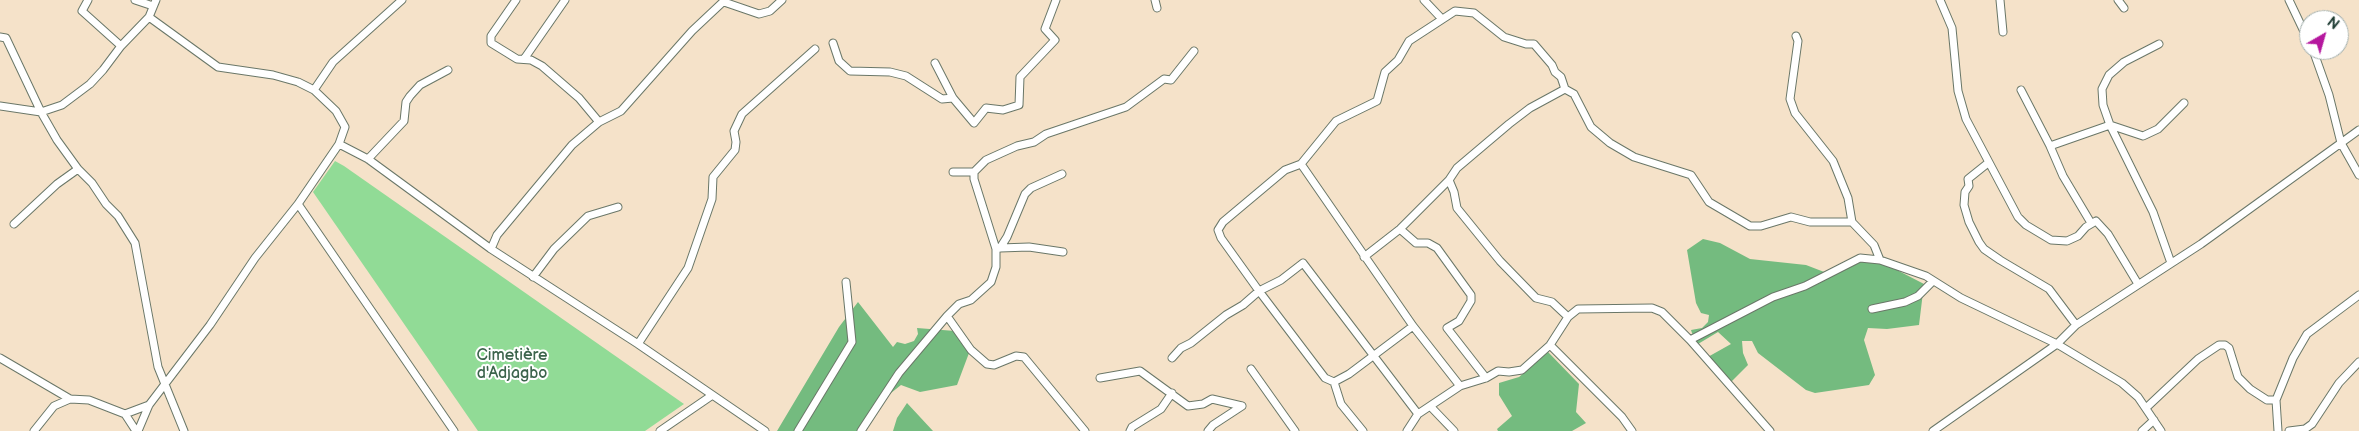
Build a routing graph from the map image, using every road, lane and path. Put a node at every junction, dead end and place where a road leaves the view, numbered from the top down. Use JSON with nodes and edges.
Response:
{"nodes":[{"id":1,"x":88,"y":0,"type":"edge"},
{"id":2,"x":136,"y":0,"type":"edge"},
{"id":3,"x":402,"y":0,"type":"edge"},
{"id":4,"x":516,"y":0,"type":"edge"},
{"id":5,"x":565,"y":0,"type":"edge"},
{"id":6,"x":782,"y":0,"type":"edge"},
{"id":7,"x":1056,"y":0,"type":"edge"},
{"id":8,"x":1424,"y":0,"type":"edge"},
{"id":9,"x":1940,"y":0,"type":"edge"},
{"id":10,"x":2000,"y":0,"type":"edge"},
{"id":11,"x":2118,"y":0,"type":"edge"},
{"id":12,"x":2289,"y":0,"type":"edge"},
{"id":13,"x":724,"y":1,"type":"edge"},
{"id":14,"x":154,"y":3,"type":"edge"},
{"id":15,"x":2124,"y":8,"type":"dead end"},
{"id":16,"x":149,"y":16,"type":"junction"},
{"id":17,"x":1442,"y":19,"type":"junction"},
{"id":18,"x":2299,"y":21,"type":"edge"},
{"id":19,"x":2003,"y":32,"type":"dead end"},
{"id":20,"x":1796,"y":36,"type":"dead end"},
{"id":21,"x":0,"y":37,"type":"edge"},
{"id":22,"x":833,"y":43,"type":"dead end"},
{"id":23,"x":2159,"y":44,"type":"dead end"},
{"id":24,"x":121,"y":46,"type":"junction"},
{"id":25,"x":814,"y":49,"type":"dead end"},
{"id":26,"x":1194,"y":51,"type":"dead end"},
{"id":27,"x":524,"y":59,"type":"junction"},
{"id":28,"x":2317,"y":60,"type":"edge"},
{"id":29,"x":935,"y":63,"type":"dead end"},
{"id":30,"x":448,"y":70,"type":"dead end"},
{"id":31,"x":1565,"y":89,"type":"junction"},
{"id":32,"x":314,"y":90,"type":"junction"},
{"id":33,"x":2021,"y":90,"type":"dead end"},
{"id":34,"x":953,"y":98,"type":"junction"},
{"id":35,"x":2184,"y":102,"type":"dead end"},
{"id":36,"x":0,"y":106,"type":"edge"},
{"id":37,"x":41,"y":112,"type":"junction"},
{"id":38,"x":599,"y":122,"type":"junction"},
{"id":39,"x":2110,"y":125,"type":"junction"},
{"id":40,"x":2359,"y":130,"type":"edge"},
{"id":41,"x":2341,"y":143,"type":"junction"},
{"id":42,"x":340,"y":144,"type":"junction"},
{"id":43,"x":2050,"y":146,"type":"junction"},
{"id":44,"x":368,"y":159,"type":"junction"},
{"id":45,"x":1988,"y":163,"type":"junction"},
{"id":46,"x":1302,"y":164,"type":"junction"},
{"id":47,"x":78,"y":169,"type":"junction"},
{"id":48,"x":953,"y":172,"type":"dead end"},
{"id":49,"x":974,"y":172,"type":"junction"},
{"id":50,"x":1062,"y":174,"type":"dead end"},
{"id":51,"x":2359,"y":175,"type":"edge"},
{"id":52,"x":1449,"y":180,"type":"junction"},
{"id":53,"x":298,"y":204,"type":"junction"},
{"id":54,"x":618,"y":207,"type":"dead end"},
{"id":55,"x":1852,"y":222,"type":"junction"},
{"id":56,"x":2091,"y":223,"type":"junction"},
{"id":57,"x":14,"y":224,"type":"dead end"},
{"id":58,"x":1400,"y":229,"type":"junction"},
{"id":59,"x":998,"y":248,"type":"junction"},
{"id":60,"x":491,"y":250,"type":"junction"},
{"id":61,"x":1063,"y":252,"type":"dead end"},
{"id":62,"x":1364,"y":257,"type":"junction"},
{"id":63,"x":1880,"y":260,"type":"junction"},
{"id":64,"x":2171,"y":263,"type":"junction"},
{"id":65,"x":533,"y":277,"type":"junction"},
{"id":66,"x":1933,"y":281,"type":"junction"},
{"id":67,"x":846,"y":282,"type":"dead end"},
{"id":68,"x":2138,"y":284,"type":"junction"},
{"id":69,"x":1259,"y":291,"type":"junction"},
{"id":70,"x":2359,"y":295,"type":"edge"},
{"id":71,"x":1872,"y":309,"type":"dead end"},
{"id":72,"x":946,"y":316,"type":"junction"},
{"id":73,"x":1568,"y":317,"type":"junction"},
{"id":74,"x":2076,"y":325,"type":"junction"},
{"id":75,"x":1413,"y":326,"type":"junction"},
{"id":76,"x":1690,"y":340,"type":"junction"},
{"id":77,"x":638,"y":344,"type":"junction"},
{"id":78,"x":2056,"y":344,"type":"junction"},
{"id":79,"x":1550,"y":345,"type":"junction"},
{"id":80,"x":0,"y":358,"type":"edge"},
{"id":81,"x":1172,"y":358,"type":"dead end"},
{"id":82,"x":1373,"y":358,"type":"junction"},
{"id":83,"x":2359,"y":362,"type":"edge"},
{"id":84,"x":1251,"y":369,"type":"dead end"},
{"id":85,"x":1100,"y":378,"type":"dead end"},
{"id":86,"x":1486,"y":378,"type":"junction"},
{"id":87,"x":1334,"y":382,"type":"junction"},
{"id":88,"x":165,"y":385,"type":"junction"},
{"id":89,"x":1460,"y":386,"type":"junction"},
{"id":90,"x":1172,"y":393,"type":"junction"},
{"id":91,"x":711,"y":396,"type":"junction"},
{"id":92,"x":70,"y":399,"type":"junction"},
{"id":93,"x":2276,"y":400,"type":"junction"},
{"id":94,"x":149,"y":405,"type":"junction"},
{"id":95,"x":1430,"y":406,"type":"junction"},
{"id":96,"x":2146,"y":408,"type":"junction"},
{"id":97,"x":124,"y":414,"type":"junction"},
{"id":98,"x":1418,"y":414,"type":"junction"},
{"id":99,"x":2154,"y":420,"type":"junction"},
{"id":100,"x":34,"y":431,"type":"edge"},
{"id":101,"x":137,"y":431,"type":"edge"},
{"id":102,"x":184,"y":431,"type":"edge"},
{"id":103,"x":454,"y":431,"type":"edge"},
{"id":104,"x":660,"y":431,"type":"edge"},
{"id":105,"x":765,"y":431,"type":"edge"},
{"id":106,"x":798,"y":431,"type":"edge"},
{"id":107,"x":861,"y":431,"type":"edge"},
{"id":108,"x":1085,"y":431,"type":"edge"},
{"id":109,"x":1130,"y":431,"type":"edge"},
{"id":110,"x":1208,"y":431,"type":"edge"},
{"id":111,"x":1295,"y":431,"type":"edge"},
{"id":112,"x":1363,"y":431,"type":"edge"},
{"id":113,"x":1407,"y":431,"type":"edge"},
{"id":114,"x":1454,"y":431,"type":"edge"},
{"id":115,"x":1632,"y":431,"type":"edge"},
{"id":116,"x":1770,"y":431,"type":"edge"},
{"id":117,"x":1933,"y":431,"type":"edge"},
{"id":118,"x":2142,"y":431,"type":"edge"},
{"id":119,"x":2161,"y":431,"type":"edge"},
{"id":120,"x":2278,"y":431,"type":"edge"},
{"id":121,"x":2289,"y":431,"type":"edge"}],
"edges":[{"from":1,"to":24,"type":"street"},
{"from":2,"to":14,"type":"street"},
{"from":3,"to":32,"type":"street"},
{"from":4,"to":27,"type":"street"},
{"from":5,"to":27,"type":"street"},
{"from":6,"to":13,"type":"street"},
{"from":7,"to":34,"type":"street"},
{"from":8,"to":17,"type":"street"},
{"from":9,"to":45,"type":"street"},
{"from":10,"to":19,"type":"street"},
{"from":11,"to":15,"type":"street"},
{"from":12,"to":18,"type":"street"},
{"from":13,"to":38,"type":"street"},
{"from":14,"to":16,"type":"street"},
{"from":16,"to":24,"type":"street"},
{"from":16,"to":32,"type":"street"},
{"from":17,"to":31,"type":"street"},
{"from":17,"to":46,"type":"street"},
{"from":20,"to":55,"type":"street"},
{"from":21,"to":37,"type":"street"},
{"from":22,"to":34,"type":"street"},
{"from":23,"to":39,"type":"street"},
{"from":24,"to":37,"type":"street"},
{"from":25,"to":77,"type":"street"},
{"from":26,"to":49,"type":"street"},
{"from":27,"to":38,"type":"street"},
{"from":28,"to":41,"type":"street"},
{"from":29,"to":34,"type":"street"},
{"from":30,"to":44,"type":"street"},
{"from":31,"to":52,"type":"street"},
{"from":31,"to":55,"type":"street"},
{"from":32,"to":42,"type":"street"},
{"from":33,"to":43,"type":"street"},
{"from":35,"to":39,"type":"street"},
{"from":36,"to":37,"type":"street"},
{"from":37,"to":47,"type":"street"},
{"from":38,"to":60,"type":"street"},
{"from":39,"to":43,"type":"street"},
{"from":39,"to":64,"type":"street"},
{"from":40,"to":41,"type":"street"},
{"from":41,"to":51,"type":"street"},
{"from":41,"to":64,"type":"street"},
{"from":42,"to":44,"type":"street"},
{"from":42,"to":53,"type":"street"},
{"from":43,"to":56,"type":"street"},
{"from":44,"to":60,"type":"street"},
{"from":45,"to":56,"type":"street"},
{"from":45,"to":74,"type":"street"},
{"from":46,"to":62,"type":"street"},
{"from":46,"to":69,"type":"street"},
{"from":47,"to":57,"type":"street"},
{"from":47,"to":88,"type":"street"},
{"from":48,"to":49,"type":"street"},
{"from":49,"to":59,"type":"street"},
{"from":50,"to":59,"type":"street"},
{"from":52,"to":58,"type":"street"},
{"from":52,"to":73,"type":"street"},
{"from":53,"to":88,"type":"street"},
{"from":53,"to":103,"type":"street"},
{"from":54,"to":65,"type":"street"},
{"from":55,"to":63,"type":"street"},
{"from":56,"to":68,"type":"street"},
{"from":58,"to":62,"type":"street"},
{"from":58,"to":86,"type":"street"},
{"from":59,"to":61,"type":"street"},
{"from":59,"to":72,"type":"street"},
{"from":60,"to":65,"type":"street"},
{"from":62,"to":75,"type":"street"},
{"from":63,"to":66,"type":"street"},
{"from":63,"to":76,"type":"street"},
{"from":64,"to":68,"type":"street"},
{"from":65,"to":77,"type":"street"},
{"from":66,"to":71,"type":"street"},
{"from":66,"to":78,"type":"street"},
{"from":67,"to":106,"type":"street"},
{"from":68,"to":74,"type":"street"},
{"from":69,"to":81,"type":"street"},
{"from":69,"to":82,"type":"street"},
{"from":69,"to":87,"type":"street"},
{"from":70,"to":93,"type":"street"},
{"from":72,"to":107,"type":"street"},
{"from":72,"to":108,"type":"street"},
{"from":73,"to":76,"type":"street"},
{"from":73,"to":79,"type":"street"},
{"from":74,"to":78,"type":"street"},
{"from":75,"to":82,"type":"street"},
{"from":75,"to":89,"type":"street"},
{"from":76,"to":116,"type":"street"},
{"from":77,"to":91,"type":"street"},
{"from":78,"to":96,"type":"street"},
{"from":78,"to":117,"type":"street"},
{"from":79,"to":86,"type":"street"},
{"from":79,"to":115,"type":"street"},
{"from":80,"to":92,"type":"street"},
{"from":82,"to":87,"type":"street"},
{"from":82,"to":98,"type":"street"},
{"from":83,"to":121,"type":"street"},
{"from":84,"to":111,"type":"street"},
{"from":85,"to":90,"type":"street"},
{"from":86,"to":89,"type":"street"},
{"from":87,"to":112,"type":"street"},
{"from":88,"to":94,"type":"street"},
{"from":88,"to":102,"type":"street"},
{"from":89,"to":95,"type":"street"},
{"from":90,"to":109,"type":"street"},
{"from":90,"to":110,"type":"street"},
{"from":91,"to":104,"type":"street"},
{"from":91,"to":105,"type":"street"},
{"from":92,"to":97,"type":"street"},
{"from":92,"to":100,"type":"street"},
{"from":93,"to":96,"type":"street"},
{"from":93,"to":120,"type":"street"},
{"from":94,"to":97,"type":"street"},
{"from":94,"to":101,"type":"street"},
{"from":95,"to":98,"type":"street"},
{"from":95,"to":114,"type":"street"},
{"from":96,"to":99,"type":"street"},
{"from":97,"to":101,"type":"street"},
{"from":98,"to":113,"type":"street"},
{"from":99,"to":118,"type":"street"},
{"from":99,"to":119,"type":"street"}]}
